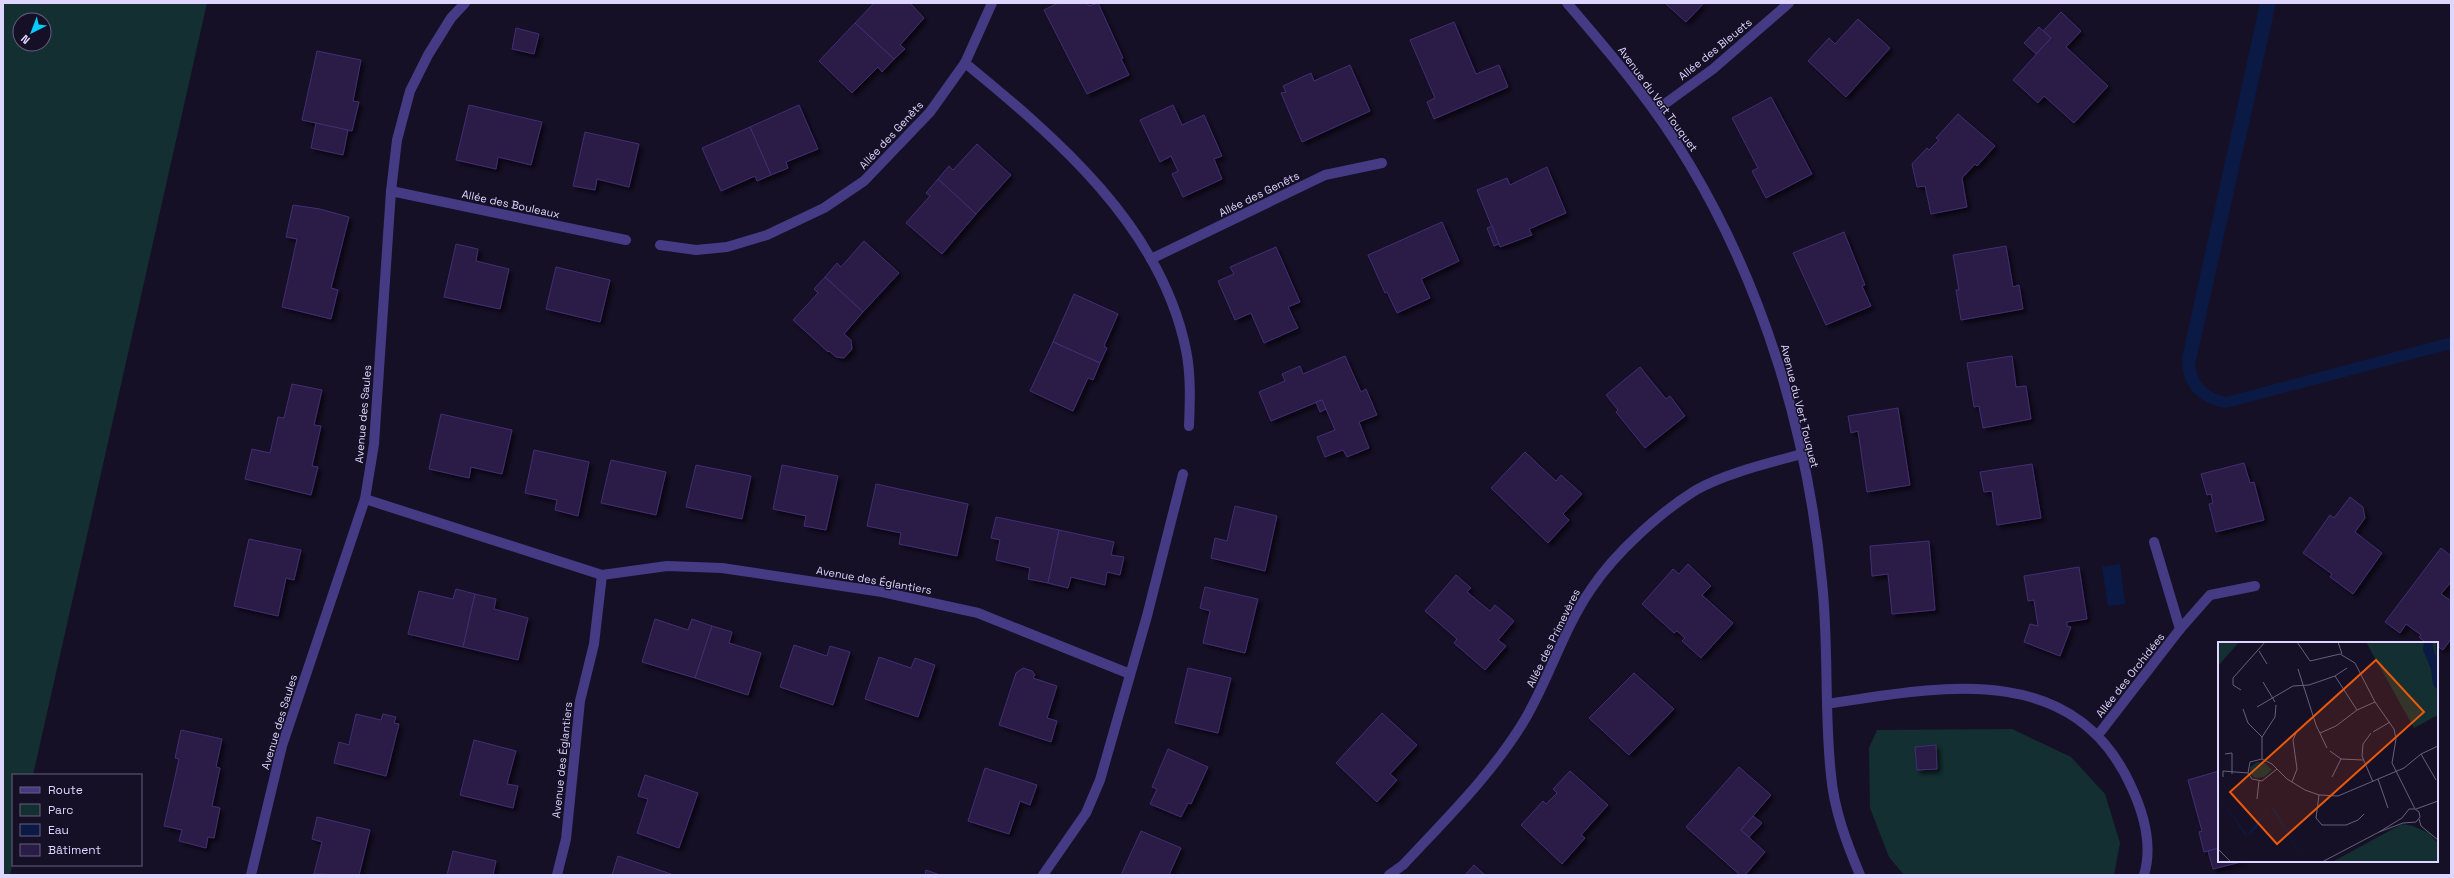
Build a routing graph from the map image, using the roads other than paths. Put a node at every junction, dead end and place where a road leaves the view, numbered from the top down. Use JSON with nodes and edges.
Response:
{"nodes":[{"id":1,"x":465,"y":3,"type":"edge"},
{"id":2,"x":992,"y":3,"type":"edge"},
{"id":3,"x":1567,"y":3,"type":"edge"},
{"id":4,"x":1789,"y":3,"type":"edge"},
{"id":5,"x":965,"y":63,"type":"junction"},
{"id":6,"x":1654,"y":111,"type":"junction"},
{"id":7,"x":1382,"y":163,"type":"dead end"},
{"id":8,"x":390,"y":191,"type":"junction"},
{"id":9,"x":626,"y":240,"type":"dead end"},
{"id":10,"x":660,"y":245,"type":"dead end"},
{"id":11,"x":1151,"y":259,"type":"junction"},
{"id":12,"x":1189,"y":426,"type":"dead end"},
{"id":13,"x":1802,"y":454,"type":"junction"},
{"id":14,"x":1183,"y":474,"type":"dead end"},
{"id":15,"x":365,"y":499,"type":"junction"},
{"id":16,"x":2154,"y":542,"type":"dead end"},
{"id":17,"x":602,"y":575,"type":"junction"},
{"id":18,"x":2255,"y":586,"type":"dead end"},
{"id":19,"x":2180,"y":629,"type":"junction"},
{"id":20,"x":1130,"y":674,"type":"junction"},
{"id":21,"x":1827,"y":704,"type":"junction"},
{"id":22,"x":2098,"y":735,"type":"junction"},
{"id":23,"x":251,"y":875,"type":"edge"},
{"id":24,"x":557,"y":875,"type":"edge"},
{"id":25,"x":1043,"y":875,"type":"edge"},
{"id":26,"x":1389,"y":875,"type":"edge"},
{"id":27,"x":1860,"y":875,"type":"edge"},
{"id":28,"x":2144,"y":875,"type":"edge"}],
"edges":[{"from":1,"to":8,"type":"street","name":"Avenue des Saules"},
{"from":2,"to":5,"type":"street","name":"Allée des Genêts"},
{"from":3,"to":6,"type":"street","name":"Avenue du Vert Touquet"},
{"from":4,"to":6,"type":"street","name":"Allée des Bleuets"},
{"from":5,"to":10,"type":"street","name":"Allée des Genêts"},
{"from":5,"to":11,"type":"street"},
{"from":6,"to":13,"type":"street","name":"Avenue du Vert Touquet"},
{"from":7,"to":11,"type":"street","name":"Allée des Genêts"},
{"from":8,"to":9,"type":"street","name":"Allée des Bouleaux"},
{"from":8,"to":15,"type":"street","name":"Avenue des Saules"},
{"from":11,"to":12,"type":"street"},
{"from":13,"to":21,"type":"street","name":"Avenue du Vert Touquet"},
{"from":13,"to":26,"type":"street","name":"Allée des Primevères"},
{"from":14,"to":20,"type":"street"},
{"from":15,"to":17,"type":"street","name":"Avenue des Églantiers"},
{"from":15,"to":23,"type":"street","name":"Avenue des Saules"},
{"from":16,"to":19,"type":"street","name":"Allée des Orchidées"},
{"from":17,"to":20,"type":"street","name":"Avenue des Églantiers"},
{"from":17,"to":24,"type":"street","name":"Avenue des Églantiers"},
{"from":18,"to":19,"type":"street","name":"Allée des Orchidées"},
{"from":19,"to":22,"type":"street","name":"Allée des Orchidées"},
{"from":20,"to":25,"type":"street"},
{"from":21,"to":22,"type":"street"},
{"from":21,"to":27,"type":"street","name":"Avenue du Vert Touquet"},
{"from":22,"to":28,"type":"street"}]}
